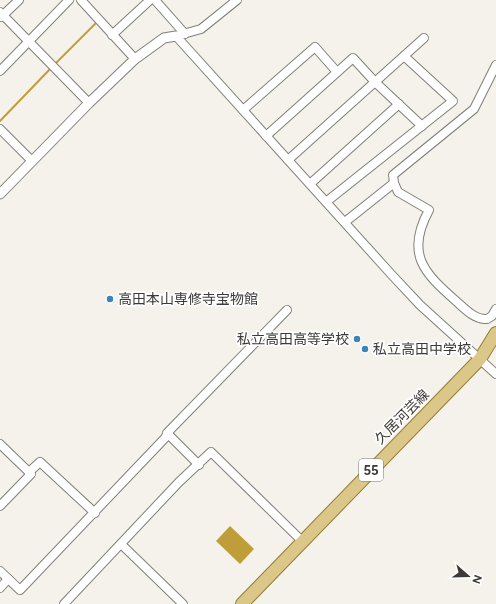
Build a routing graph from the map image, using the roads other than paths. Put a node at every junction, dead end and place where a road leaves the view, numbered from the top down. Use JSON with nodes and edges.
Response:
{"nodes":[{"id":1,"x":19,"y":0,"type":"edge"},
{"id":2,"x":69,"y":0,"type":"edge"},
{"id":3,"x":81,"y":0,"type":"edge"},
{"id":4,"x":155,"y":0,"type":"edge"},
{"id":5,"x":237,"y":0,"type":"edge"},
{"id":6,"x":145,"y":1,"type":"edge"},
{"id":7,"x":1,"y":15,"type":"edge"},
{"id":8,"x":112,"y":34,"type":"junction"},
{"id":9,"x":181,"y":35,"type":"junction"},
{"id":10,"x":424,"y":38,"type":"dead end"},
{"id":11,"x":30,"y":41,"type":"junction"},
{"id":12,"x":404,"y":56,"type":"junction"},
{"id":13,"x":135,"y":59,"type":"junction"},
{"id":14,"x":496,"y":65,"type":"edge"},
{"id":15,"x":0,"y":71,"type":"edge"},
{"id":16,"x":337,"y":72,"type":"junction"},
{"id":17,"x":375,"y":82,"type":"junction"},
{"id":18,"x":89,"y":103,"type":"junction"},
{"id":19,"x":399,"y":104,"type":"junction"},
{"id":20,"x":242,"y":110,"type":"junction"},
{"id":21,"x":422,"y":126,"type":"junction"},
{"id":22,"x":0,"y":129,"type":"edge"},
{"id":23,"x":266,"y":136,"type":"junction"},
{"id":24,"x":288,"y":160,"type":"junction"},
{"id":25,"x":32,"y":161,"type":"junction"},
{"id":26,"x":394,"y":183,"type":"junction"},
{"id":27,"x":310,"y":184,"type":"junction"},
{"id":28,"x":0,"y":194,"type":"edge"},
{"id":29,"x":326,"y":202,"type":"junction"},
{"id":30,"x":345,"y":222,"type":"junction"},
{"id":31,"x":496,"y":309,"type":"edge"},
{"id":32,"x":287,"y":310,"type":"dead end"},
{"id":33,"x":496,"y":333,"type":"edge"},
{"id":34,"x":480,"y":359,"type":"junction"},
{"id":35,"x":496,"y":374,"type":"edge"},
{"id":36,"x":167,"y":433,"type":"junction"},
{"id":37,"x":0,"y":444,"type":"edge"},
{"id":38,"x":199,"y":465,"type":"junction"},
{"id":39,"x":29,"y":472,"type":"junction"},
{"id":40,"x":0,"y":506,"type":"edge"},
{"id":41,"x":94,"y":513,"type":"junction"},
{"id":42,"x":302,"y":541,"type":"junction"},
{"id":43,"x":121,"y":544,"type":"junction"},
{"id":44,"x":0,"y":571,"type":"edge"},
{"id":45,"x":8,"y":579,"type":"junction"},
{"id":46,"x":0,"y":588,"type":"edge"},
{"id":47,"x":64,"y":604,"type":"edge"},
{"id":48,"x":183,"y":604,"type":"edge"},
{"id":49,"x":242,"y":604,"type":"edge"}],
"edges":[{"from":1,"to":7,"type":"street"},
{"from":2,"to":11,"type":"street"},
{"from":3,"to":8,"type":"street"},
{"from":4,"to":9,"type":"street"},
{"from":5,"to":9,"type":"street"},
{"from":6,"to":8,"type":"street"},
{"from":7,"to":11,"type":"street"},
{"from":8,"to":13,"type":"street"},
{"from":9,"to":13,"type":"street"},
{"from":9,"to":20,"type":"street"},
{"from":10,"to":12,"type":"street"},
{"from":11,"to":15,"type":"street"},
{"from":11,"to":18,"type":"street"},
{"from":12,"to":17,"type":"street"},
{"from":12,"to":21,"type":"street"},
{"from":13,"to":18,"type":"street"},
{"from":14,"to":26,"type":"street"},
{"from":16,"to":17,"type":"street"},
{"from":16,"to":20,"type":"street"},
{"from":16,"to":23,"type":"street"},
{"from":17,"to":19,"type":"street"},
{"from":17,"to":24,"type":"street"},
{"from":18,"to":25,"type":"street"},
{"from":19,"to":21,"type":"street"},
{"from":19,"to":27,"type":"street"},
{"from":20,"to":23,"type":"street"},
{"from":21,"to":29,"type":"street"},
{"from":22,"to":25,"type":"street"},
{"from":23,"to":24,"type":"street"},
{"from":24,"to":27,"type":"street"},
{"from":25,"to":28,"type":"street"},
{"from":26,"to":30,"type":"street"},
{"from":26,"to":31,"type":"street"},
{"from":27,"to":29,"type":"street"},
{"from":29,"to":30,"type":"street"},
{"from":30,"to":34,"type":"street"},
{"from":32,"to":36,"type":"street"},
{"from":33,"to":34,"type":"main road","name":"久居河芸線","number":"55"},
{"from":34,"to":35,"type":"street"},
{"from":34,"to":42,"type":"main road","name":"久居河芸線","number":"55"},
{"from":36,"to":38,"type":"street"},
{"from":36,"to":41,"type":"street"},
{"from":37,"to":39,"type":"street"},
{"from":38,"to":42,"type":"street"},
{"from":38,"to":43,"type":"street"},
{"from":39,"to":40,"type":"street"},
{"from":39,"to":41,"type":"street"},
{"from":41,"to":45,"type":"street"},
{"from":42,"to":49,"type":"main road","name":"久居河芸線","number":"55"},
{"from":43,"to":47,"type":"street"},
{"from":43,"to":48,"type":"street"},
{"from":44,"to":45,"type":"street"},
{"from":45,"to":46,"type":"street"}]}
